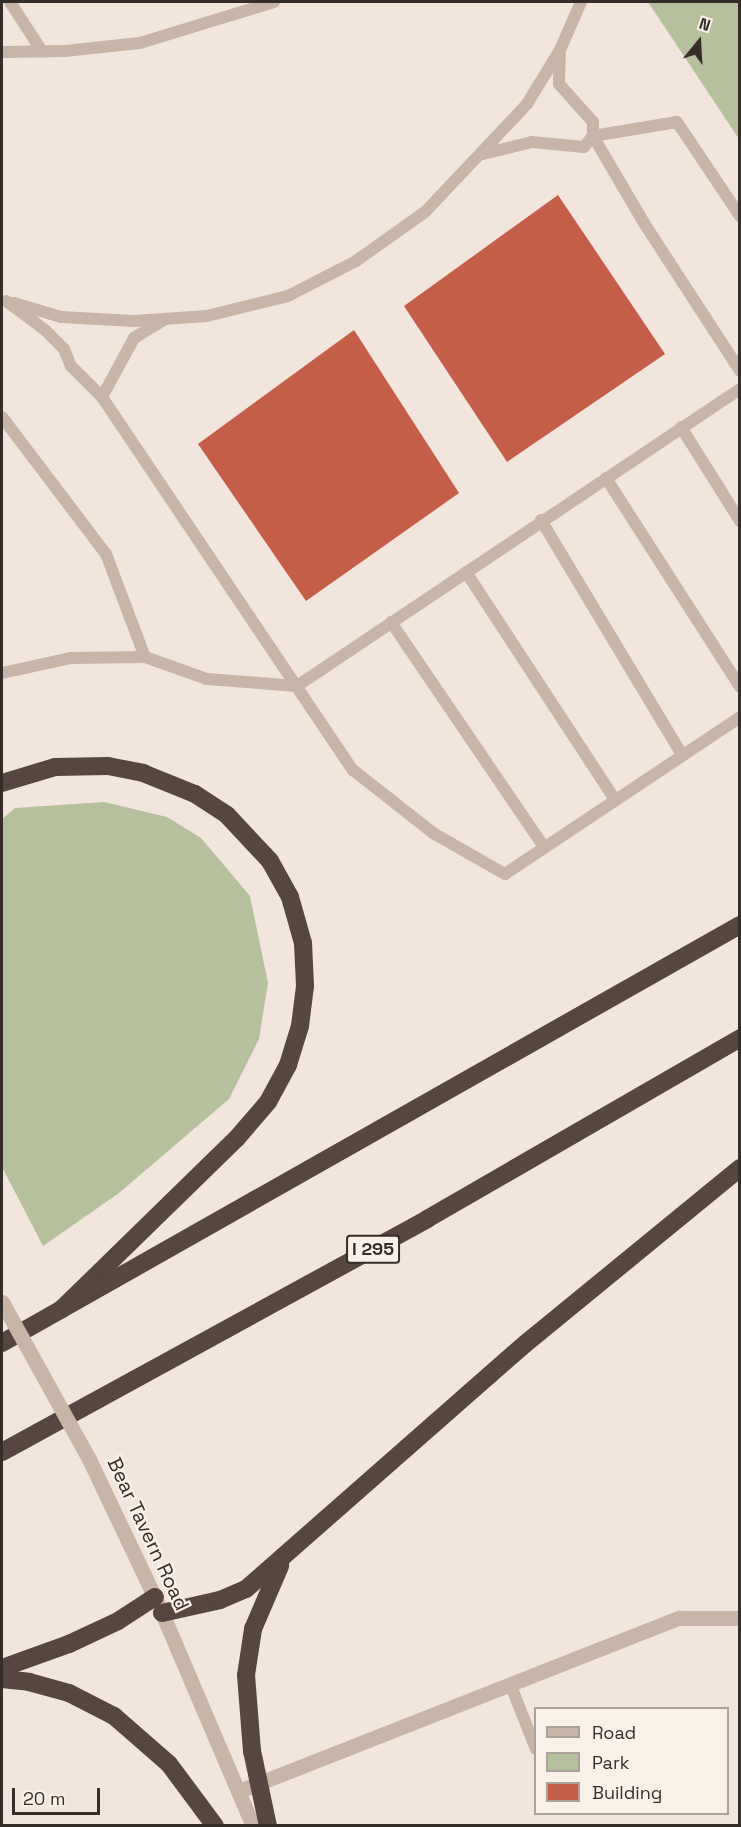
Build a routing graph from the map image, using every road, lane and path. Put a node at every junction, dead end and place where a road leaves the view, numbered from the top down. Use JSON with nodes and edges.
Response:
{"nodes":[{"id":1,"x":10,"y":2,"type":"edge"},
{"id":2,"x":274,"y":2,"type":"edge"},
{"id":3,"x":581,"y":2,"type":"edge"},
{"id":4,"x":560,"y":50,"type":"junction"},
{"id":5,"x":42,"y":51,"type":"junction"},
{"id":6,"x":2,"y":52,"type":"edge"},
{"id":7,"x":593,"y":136,"type":"junction"},
{"id":8,"x":481,"y":155,"type":"junction"},
{"id":9,"x":740,"y":216,"type":"edge"},
{"id":10,"x":4,"y":300,"type":"edge"},
{"id":11,"x":165,"y":319,"type":"junction"},
{"id":12,"x":740,"y":371,"type":"edge"},
{"id":13,"x":740,"y":389,"type":"edge"},
{"id":14,"x":102,"y":397,"type":"junction"},
{"id":15,"x":2,"y":417,"type":"edge"},
{"id":16,"x":681,"y":427,"type":"junction"},
{"id":17,"x":606,"y":478,"type":"junction"},
{"id":18,"x":541,"y":520,"type":"junction"},
{"id":19,"x":740,"y":521,"type":"edge"},
{"id":20,"x":466,"y":572,"type":"junction"},
{"id":21,"x":391,"y":622,"type":"junction"},
{"id":22,"x":145,"y":657,"type":"junction"},
{"id":23,"x":2,"y":673,"type":"edge"},
{"id":24,"x":297,"y":686,"type":"junction"},
{"id":25,"x":740,"y":687,"type":"edge"},
{"id":26,"x":740,"y":717,"type":"edge"},
{"id":27,"x":681,"y":755,"type":"junction"},
{"id":28,"x":2,"y":783,"type":"edge"},
{"id":29,"x":615,"y":800,"type":"junction"},
{"id":30,"x":544,"y":848,"type":"junction"},
{"id":31,"x":740,"y":926,"type":"edge"},
{"id":32,"x":740,"y":1038,"type":"edge"},
{"id":33,"x":740,"y":1168,"type":"edge"},
{"id":34,"x":2,"y":1302,"type":"edge"},
{"id":35,"x":61,"y":1310,"type":"junction"},
{"id":36,"x":2,"y":1343,"type":"edge"},
{"id":37,"x":2,"y":1452,"type":"edge"},
{"id":38,"x":283,"y":1559,"type":"junction"},
{"id":39,"x":158,"y":1605,"type":"junction"},
{"id":40,"x":740,"y":1618,"type":"edge"},
{"id":41,"x":2,"y":1668,"type":"edge"},
{"id":42,"x":2,"y":1679,"type":"edge"},
{"id":43,"x":511,"y":1686,"type":"junction"},
{"id":44,"x":534,"y":1744,"type":"edge"},
{"id":45,"x":258,"y":1784,"type":"junction"},
{"id":46,"x":239,"y":1791,"type":"junction"},
{"id":47,"x":215,"y":1826,"type":"edge"},
{"id":48,"x":253,"y":1826,"type":"edge"},
{"id":49,"x":268,"y":1826,"type":"edge"}],
"edges":[{"from":1,"to":5,"type":"lane"},
{"from":2,"to":5,"type":"lane"},
{"from":3,"to":4,"type":"lane"},
{"from":4,"to":7,"type":"lane"},
{"from":4,"to":8,"type":"lane"},
{"from":5,"to":6,"type":"lane"},
{"from":7,"to":8,"type":"lane"},
{"from":7,"to":9,"type":"lane"},
{"from":7,"to":12,"type":"lane"},
{"from":8,"to":11,"type":"lane"},
{"from":10,"to":11,"type":"lane"},
{"from":10,"to":14,"type":"lane"},
{"from":11,"to":14,"type":"lane"},
{"from":13,"to":16,"type":"lane"},
{"from":14,"to":24,"type":"lane"},
{"from":15,"to":22,"type":"lane"},
{"from":16,"to":17,"type":"lane"},
{"from":16,"to":19,"type":"lane"},
{"from":17,"to":18,"type":"lane"},
{"from":17,"to":25,"type":"lane"},
{"from":18,"to":20,"type":"lane"},
{"from":18,"to":27,"type":"lane"},
{"from":20,"to":21,"type":"lane"},
{"from":20,"to":29,"type":"lane"},
{"from":21,"to":24,"type":"lane"},
{"from":21,"to":30,"type":"lane"},
{"from":22,"to":23,"type":"lane"},
{"from":22,"to":24,"type":"lane"},
{"from":24,"to":30,"type":"lane"},
{"from":26,"to":27,"type":"lane"},
{"from":27,"to":29,"type":"lane"},
{"from":28,"to":35,"type":"highway"},
{"from":29,"to":30,"type":"lane"},
{"from":31,"to":35,"type":"highway"},
{"from":32,"to":37,"type":"highway","number":"I 295"},
{"from":33,"to":38,"type":"highway"},
{"from":34,"to":39,"type":"street","name":"Bear Tavern Road","bridge":true},
{"from":35,"to":36,"type":"highway"},
{"from":38,"to":39,"type":"highway"},
{"from":38,"to":45,"type":"highway"},
{"from":39,"to":41,"type":"highway"},
{"from":39,"to":46,"type":"street","name":"Bear Tavern Road"},
{"from":40,"to":43,"type":"street"},
{"from":42,"to":47,"type":"highway"},
{"from":43,"to":44,"type":"lane"},
{"from":43,"to":45,"type":"street"},
{"from":45,"to":46,"type":"street"},
{"from":45,"to":49,"type":"highway"},
{"from":46,"to":48,"type":"street","name":"Bear Tavern Road"}]}
